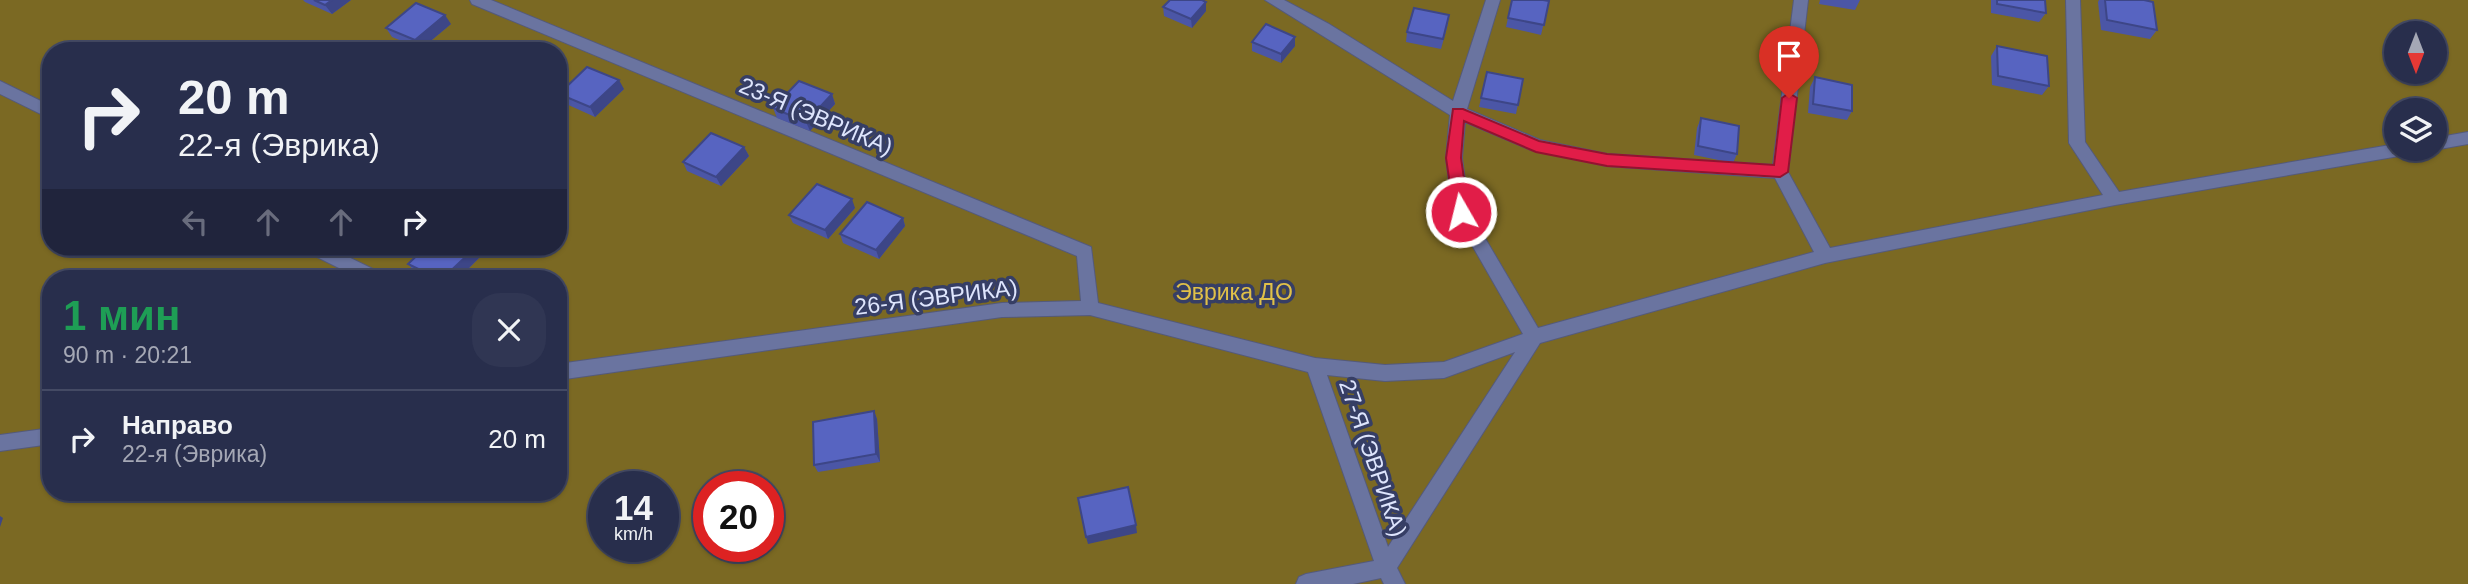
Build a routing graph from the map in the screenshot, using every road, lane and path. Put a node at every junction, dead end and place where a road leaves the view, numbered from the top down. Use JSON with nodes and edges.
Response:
{"nodes":[{"id":1,"x":477,"y":0,"type":"edge"},
{"id":2,"x":1272,"y":0,"type":"edge"},
{"id":3,"x":1493,"y":0,"type":"edge"},
{"id":4,"x":1801,"y":0,"type":"edge"},
{"id":5,"x":2073,"y":0,"type":"edge"},
{"id":6,"x":0,"y":87,"type":"edge"},
{"id":7,"x":42,"y":108,"type":"edge"},
{"id":8,"x":1458,"y":112,"type":"junction"},
{"id":9,"x":2468,"y":138,"type":"edge"},
{"id":10,"x":2447,"y":142,"type":"edge"},
{"id":11,"x":2384,"y":153,"type":"edge"},
{"id":12,"x":1780,"y":172,"type":"junction"},
{"id":13,"x":2115,"y":200,"type":"junction"},
{"id":14,"x":331,"y":256,"type":"edge"},
{"id":15,"x":1825,"y":256,"type":"junction"},
{"id":16,"x":359,"y":270,"type":"edge"},
{"id":17,"x":1090,"y":308,"type":"junction"},
{"id":18,"x":1534,"y":337,"type":"junction"},
{"id":19,"x":1315,"y":366,"type":"junction"},
{"id":20,"x":567,"y":371,"type":"edge"},
{"id":21,"x":42,"y":437,"type":"edge"},
{"id":22,"x":0,"y":443,"type":"edge"},
{"id":23,"x":1391,"y":576,"type":"edge"},
{"id":24,"x":1306,"y":584,"type":"edge"}],
"edges":[{"from":1,"to":17,"type":"lane","name":"23-Я (ЭВРИКА)"},
{"from":2,"to":8,"type":"lane"},
{"from":3,"to":8,"type":"lane"},
{"from":4,"to":12,"type":"lane"},
{"from":5,"to":13,"type":"lane"},
{"from":6,"to":7,"type":"lane"},
{"from":8,"to":12,"type":"lane"},
{"from":8,"to":18,"type":"lane"},
{"from":9,"to":10,"type":"lane"},
{"from":11,"to":13,"type":"lane","name":"26-Я (ЭВРИКА)"},
{"from":12,"to":15,"type":"lane"},
{"from":13,"to":15,"type":"lane","name":"26-Я (ЭВРИКА)"},
{"from":14,"to":16,"type":"lane"},
{"from":15,"to":18,"type":"lane","name":"26-Я (ЭВРИКА)"},
{"from":17,"to":19,"type":"lane","name":"26-Я (ЭВРИКА)"},
{"from":17,"to":20,"type":"lane","name":"26-Я (ЭВРИКА)"},
{"from":18,"to":19,"type":"lane","name":"26-Я (ЭВРИКА)"},
{"from":18,"to":23,"type":"lane"},
{"from":19,"to":23,"type":"lane","name":"27-Я (ЭВРИКА)"},
{"from":21,"to":22,"type":"lane"},
{"from":23,"to":24,"type":"lane","name":"27-Я (ЭВРИКА)"}]}
